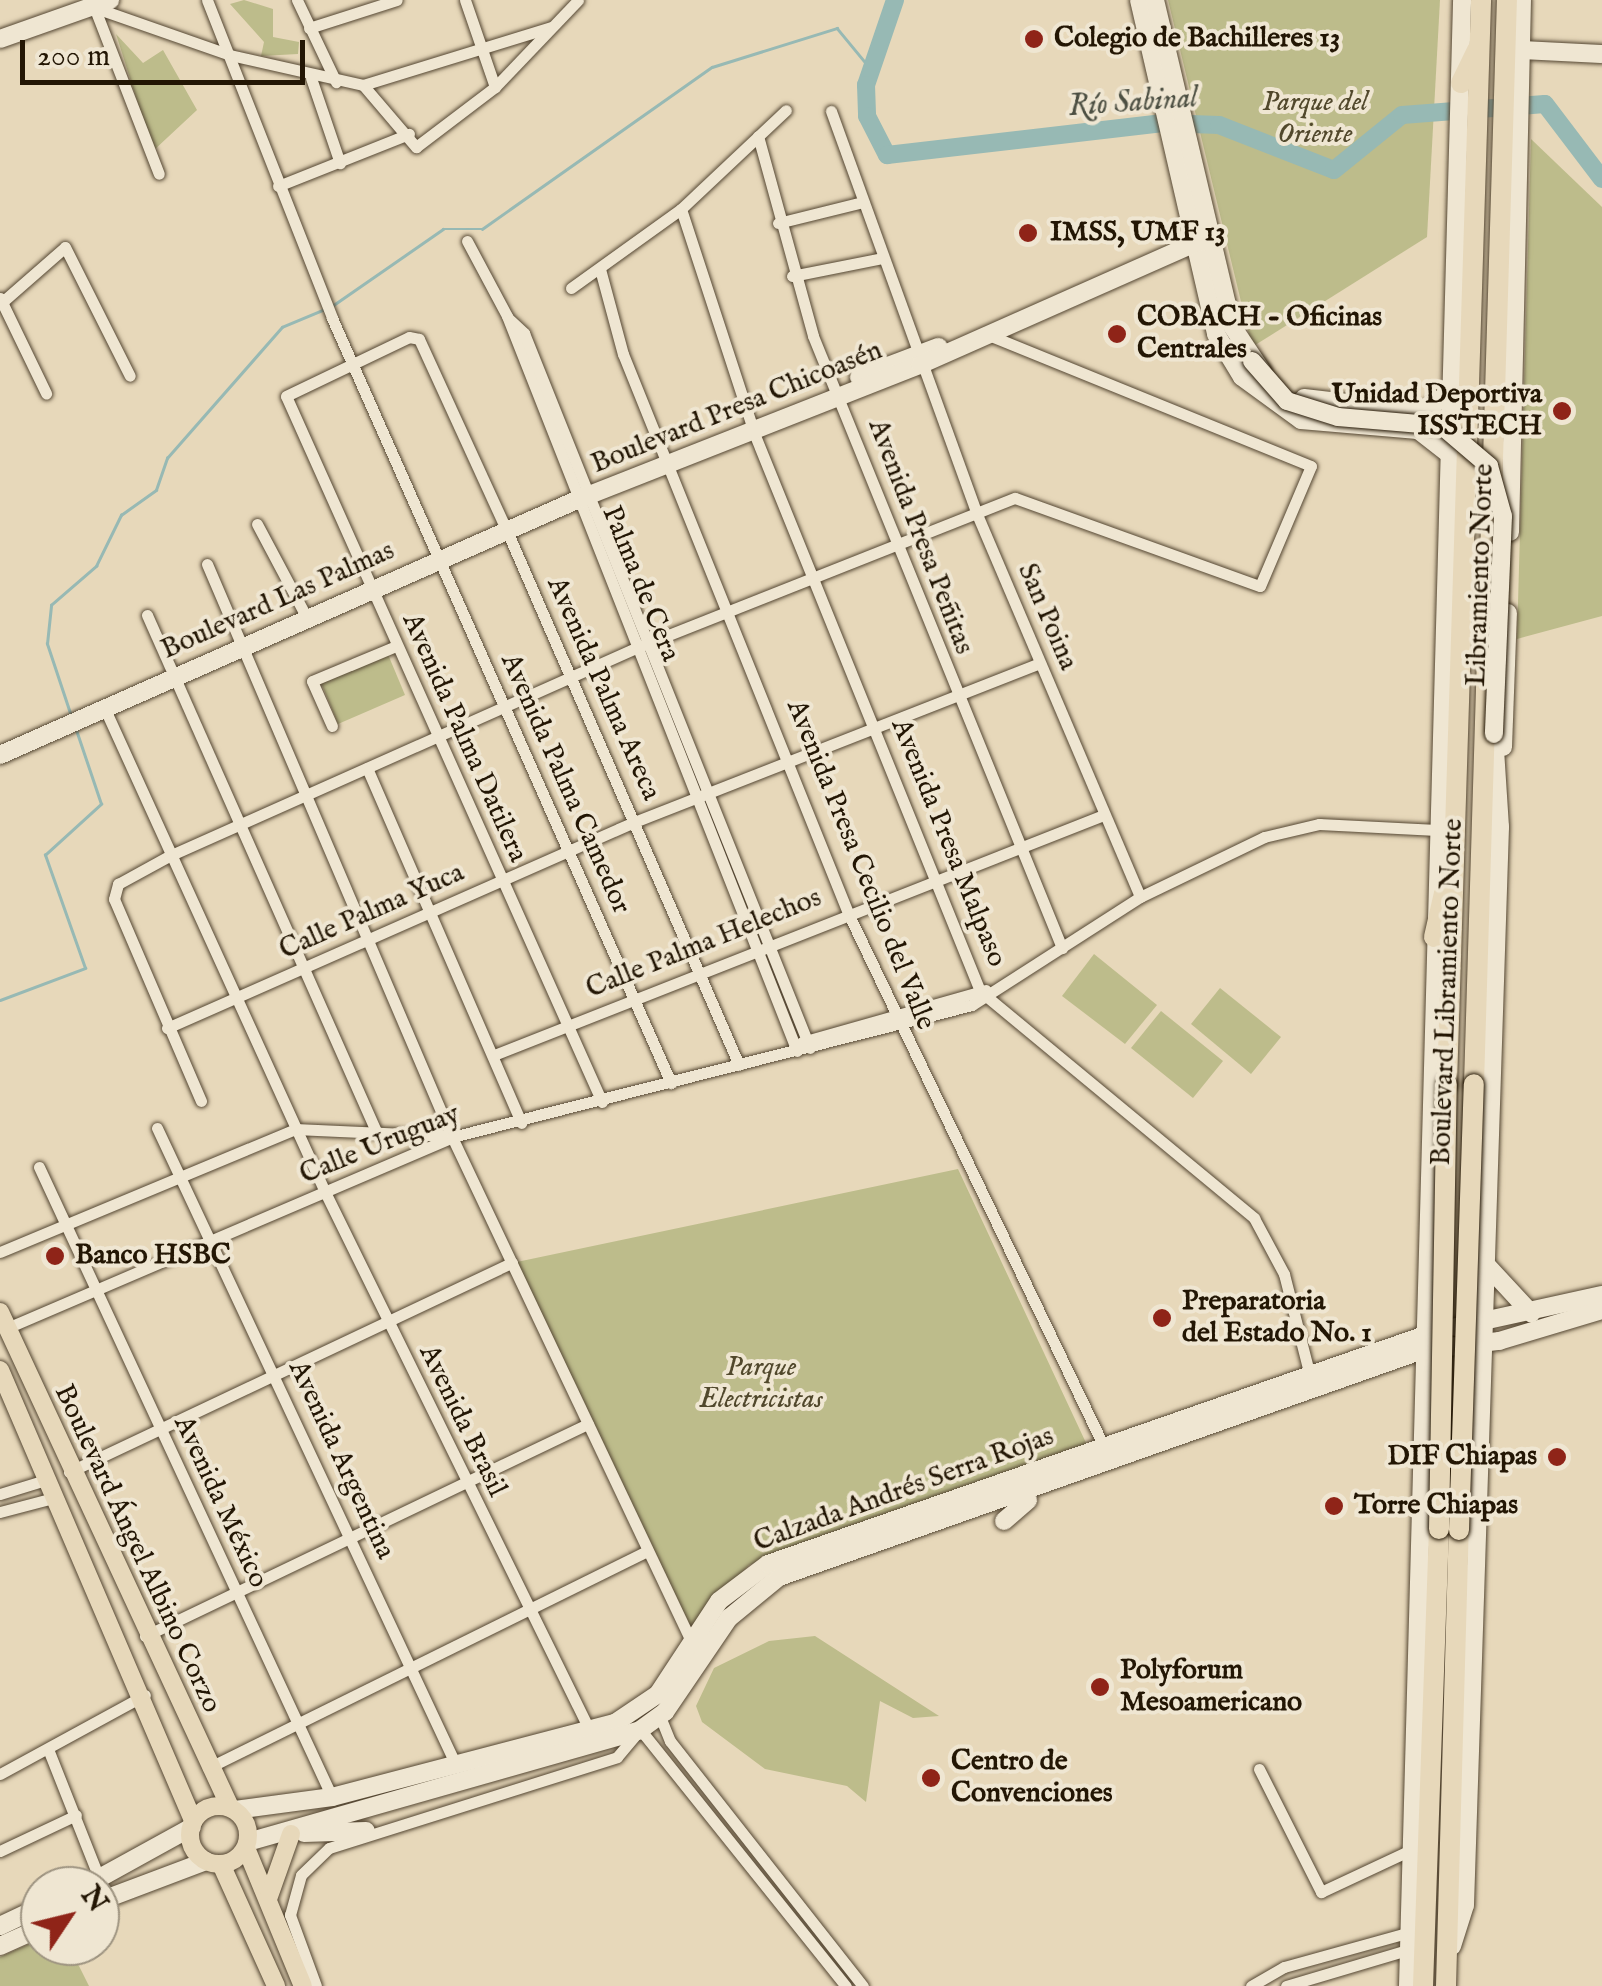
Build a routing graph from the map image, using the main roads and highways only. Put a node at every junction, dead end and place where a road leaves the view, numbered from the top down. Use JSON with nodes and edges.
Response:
{"nodes":[{"id":1,"x":1139,"y":0,"type":"edge"},
{"id":2,"x":1154,"y":0,"type":"edge"},
{"id":3,"x":1462,"y":0,"type":"edge"},
{"id":4,"x":1481,"y":0,"type":"edge"},
{"id":5,"x":1508,"y":0,"type":"edge"},
{"id":6,"x":1522,"y":0,"type":"edge"},
{"id":7,"x":98,"y":2,"type":"edge"},
{"id":8,"x":0,"y":38,"type":"edge"},
{"id":9,"x":1520,"y":50,"type":"junction"},
{"id":10,"x":1550,"y":51,"type":"junction"},
{"id":11,"x":1602,"y":54,"type":"edge"},
{"id":12,"x":1515,"y":81,"type":"junction"},
{"id":13,"x":1467,"y":84,"type":"junction"},
{"id":14,"x":1171,"y":101,"type":"junction"},
{"id":15,"x":1468,"y":133,"type":"junction"},
{"id":16,"x":1515,"y":134,"type":"junction"},
{"id":17,"x":1204,"y":238,"type":"junction"},
{"id":18,"x":1252,"y":360,"type":"junction"},
{"id":19,"x":1450,"y":391,"type":"junction"},
{"id":20,"x":1422,"y":421,"type":"junction"},
{"id":21,"x":1447,"y":453,"type":"junction"},
{"id":22,"x":586,"y":495,"type":"joint"},
{"id":23,"x":0,"y":755,"type":"edge"},
{"id":24,"x":1500,"y":828,"type":"junction"},
{"id":25,"x":1454,"y":848,"type":"junction"},
{"id":26,"x":1434,"y":937,"type":"junction"},
{"id":27,"x":1481,"y":1259,"type":"junction"},
{"id":28,"x":1426,"y":1294,"type":"junction"},
{"id":29,"x":1602,"y":1295,"type":"edge"},
{"id":30,"x":1602,"y":1310,"type":"edge"},
{"id":31,"x":1531,"y":1313,"type":"junction"},
{"id":32,"x":4,"y":1320,"type":"edge"},
{"id":33,"x":1473,"y":1332,"type":"junction"},
{"id":34,"x":1499,"y":1341,"type":"junction"},
{"id":35,"x":1424,"y":1342,"type":"junction"},
{"id":36,"x":1396,"y":1351,"type":"junction"},
{"id":37,"x":3,"y":1377,"type":"edge"},
{"id":38,"x":1423,"y":1378,"type":"junction"},
{"id":39,"x":1478,"y":1378,"type":"junction"},
{"id":40,"x":32,"y":1386,"type":"junction"},
{"id":41,"x":15,"y":1404,"type":"junction"},
{"id":42,"x":1108,"y":1456,"type":"junction"},
{"id":43,"x":1040,"y":1488,"type":"junction"},
{"id":44,"x":1004,"y":1521,"type":"dead end"},
{"id":45,"x":1449,"y":1530,"type":"junction"},
{"id":46,"x":655,"y":1709,"type":"junction"},
{"id":47,"x":636,"y":1722,"type":"junction"},
{"id":48,"x":1430,"y":1742,"type":"junction"},
{"id":49,"x":512,"y":1759,"type":"junction"},
{"id":50,"x":1414,"y":1800,"type":"junction"},
{"id":51,"x":233,"y":1808,"type":"junction"},
{"id":52,"x":192,"y":1824,"type":"junction"},
{"id":53,"x":366,"y":1831,"type":"road end"},
{"id":54,"x":295,"y":1833,"type":"junction"},
{"id":55,"x":247,"y":1845,"type":"junction"},
{"id":56,"x":214,"y":1862,"type":"junction"},
{"id":57,"x":120,"y":1867,"type":"edge"},
{"id":58,"x":120,"y":1894,"type":"edge"},
{"id":59,"x":268,"y":1900,"type":"junction"},
{"id":60,"x":288,"y":1954,"type":"junction"},
{"id":61,"x":1447,"y":1961,"type":"junction"},
{"id":62,"x":276,"y":1986,"type":"edge"},
{"id":63,"x":303,"y":1986,"type":"edge"},
{"id":64,"x":316,"y":1986,"type":"edge"},
{"id":65,"x":1408,"y":1986,"type":"edge"},
{"id":66,"x":1422,"y":1986,"type":"edge"},
{"id":67,"x":1446,"y":1986,"type":"edge"}],
"edges":[{"from":1,"to":14,"type":"main road"},
{"from":2,"to":14,"type":"main road"},
{"from":3,"to":13,"type":"main road"},
{"from":4,"to":13,"type":"highway","name":"Boulevard Libramiento Norte"},
{"from":5,"to":12,"type":"highway","name":"Boulevard Libramiento Norte"},
{"from":6,"to":9,"type":"main road"},
{"from":7,"to":8,"type":"main road"},
{"from":9,"to":10,"type":"main road"},
{"from":9,"to":12,"type":"main road"},
{"from":10,"to":11,"type":"main road"},
{"from":10,"to":12,"type":"main road"},
{"from":12,"to":16,"type":"highway","name":"Boulevard Libramiento Norte"},
{"from":13,"to":15,"type":"highway","name":"Boulevard Libramiento Norte"},
{"from":14,"to":17,"type":"main road"},
{"from":15,"to":19,"type":"main road","name":"Libramiento Norte"},
{"from":15,"to":25,"type":"highway","name":"Boulevard Libramiento Norte"},
{"from":16,"to":24,"type":"main road","name":"Libramiento Norte"},
{"from":16,"to":45,"type":"highway","name":"Boulevard Libramiento Norte","bridge":true},
{"from":17,"to":18,"type":"main road"},
{"from":17,"to":20,"type":"main road"},
{"from":17,"to":22,"type":"main road","name":"Boulevard Presa Chicoasén"},
{"from":18,"to":20,"type":"main road"},
{"from":18,"to":24,"type":"main road","bridge":true},
{"from":19,"to":20,"type":"main road"},
{"from":19,"to":21,"type":"main road","name":"Libramiento Norte"},
{"from":20,"to":21,"type":"main road"},
{"from":21,"to":26,"type":"main road","name":"Libramiento Norte"},
{"from":22,"to":23,"type":"main road","name":"Boulevard Las Palmas"},
{"from":24,"to":27,"type":"main road"},
{"from":25,"to":26,"type":"highway"},
{"from":25,"to":45,"type":"highway","name":"Boulevard Libramiento Norte","bridge":true},
{"from":26,"to":28,"type":"main road","name":"Libramiento Norte"},
{"from":27,"to":31,"type":"main road"},
{"from":27,"to":33,"type":"main road"},
{"from":28,"to":35,"type":"main road","name":"Libramiento Norte"},
{"from":28,"to":36,"type":"main road"},
{"from":29,"to":31,"type":"main road"},
{"from":30,"to":34,"type":"main road"},
{"from":31,"to":33,"type":"main road"},
{"from":32,"to":40,"type":"main road","name":"Boulevard Ángel Albino Corzo"},
{"from":33,"to":34,"type":"main road"},
{"from":33,"to":35,"type":"main road","name":"Calzada Andrés Serra Rojas"},
{"from":33,"to":39,"type":"main road"},
{"from":34,"to":39,"type":"main road"},
{"from":35,"to":36,"type":"main road","name":"Calzada Andrés Serra Rojas"},
{"from":35,"to":38,"type":"main road","name":"Libramiento Norte"},
{"from":36,"to":38,"type":"main road"},
{"from":36,"to":42,"type":"main road","name":"Calzada Andrés Serra Rojas"},
{"from":37,"to":40,"type":"main road"},
{"from":37,"to":41,"type":"main road","name":"Boulevard Ángel Albino Corzo"},
{"from":38,"to":50,"type":"main road","name":"Libramiento Norte"},
{"from":39,"to":61,"type":"main road"},
{"from":40,"to":41,"type":"main road"},
{"from":40,"to":51,"type":"main road","name":"Boulevard Ángel Albino Corzo"},
{"from":41,"to":52,"type":"main road","name":"Boulevard Ángel Albino Corzo"},
{"from":42,"to":43,"type":"main road","name":"Calzada Andrés Serra Rojas"},
{"from":42,"to":46,"type":"main road","name":"Calzada Andrés Serra Rojas"},
{"from":43,"to":44,"type":"main road"},
{"from":43,"to":46,"type":"main road","name":"Calzada Andrés Serra Rojas"},
{"from":45,"to":48,"type":"highway","name":"Boulevard Libramiento Norte"},
{"from":45,"to":61,"type":"highway","name":"Boulevard Libramiento Norte"},
{"from":46,"to":47,"type":"main road","name":"Calzada Andrés Serra Rojas"},
{"from":47,"to":49,"type":"main road","name":"Calzada Andrés Serra Rojas"},
{"from":47,"to":49,"type":"main road","name":"Calzada Andrés Serra Rojas"},
{"from":48,"to":50,"type":"highway"},
{"from":48,"to":66,"type":"highway","name":"Boulevard Libramiento Norte"},
{"from":49,"to":51,"type":"main road","name":"Calzada Andrés Serra Rojas"},
{"from":49,"to":54,"type":"main road","name":"Calzada Andrés Serra Rojas"},
{"from":50,"to":65,"type":"main road","name":"Libramiento Norte"},
{"from":51,"to":52,"type":"main road"},
{"from":51,"to":55,"type":"main road","name":"Boulevard Ángel Albino Corzo"},
{"from":52,"to":56,"type":"main road","name":"Boulevard Ángel Albino Corzo"},
{"from":52,"to":57,"type":"main road"},
{"from":53,"to":54,"type":"main road"},
{"from":54,"to":55,"type":"main road","name":"Calzada Andrés Serra Rojas"},
{"from":54,"to":59,"type":"main road"},
{"from":55,"to":56,"type":"main road"},
{"from":55,"to":59,"type":"main road"},
{"from":56,"to":58,"type":"main road"},
{"from":56,"to":62,"type":"main road"},
{"from":59,"to":60,"type":"main road"},
{"from":60,"to":63,"type":"main road"},
{"from":60,"to":64,"type":"main road"},
{"from":61,"to":67,"type":"highway","name":"Boulevard Libramiento Norte"}]}
